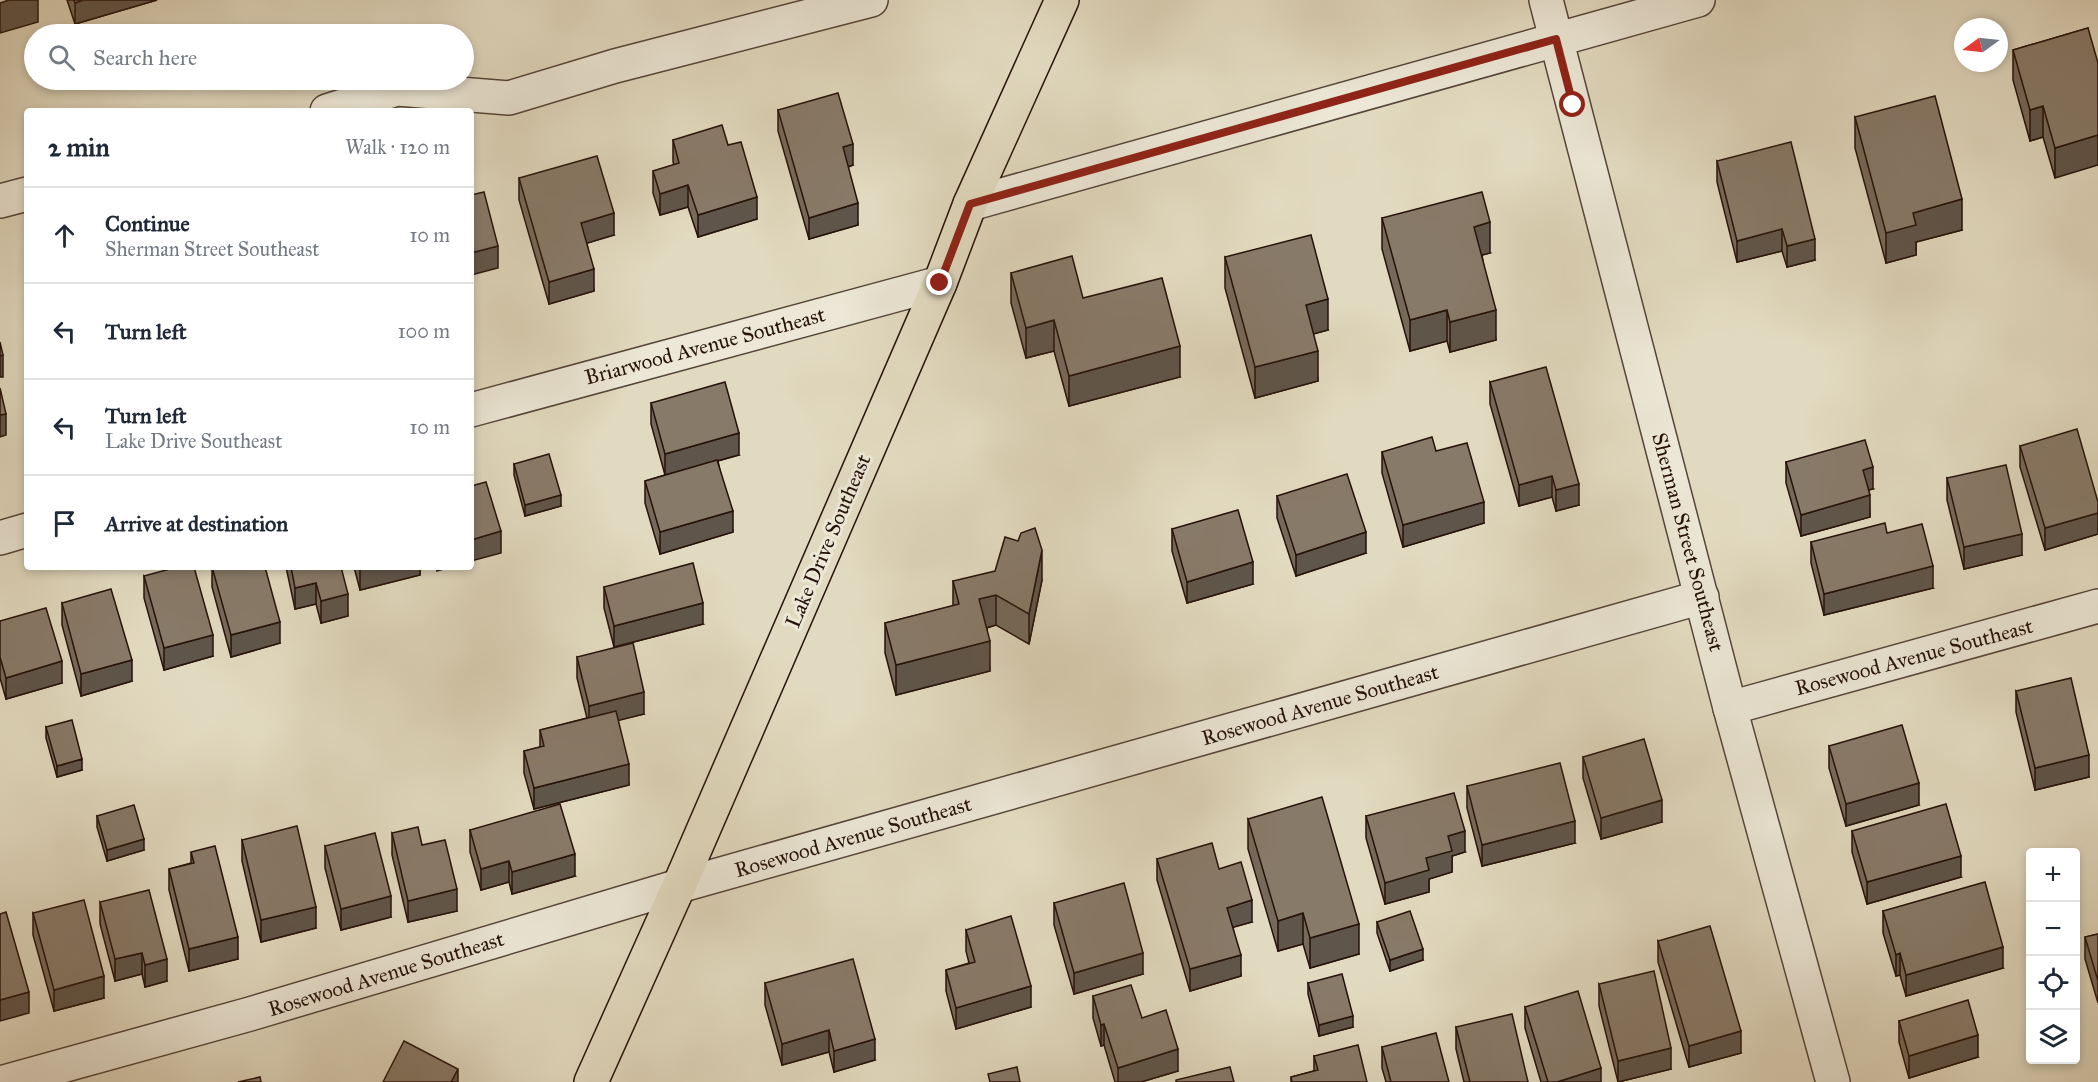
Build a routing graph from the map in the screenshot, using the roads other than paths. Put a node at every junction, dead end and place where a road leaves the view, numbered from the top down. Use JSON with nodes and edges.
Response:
{"nodes":[{"id":1,"x":871,"y":0,"type":"edge"},
{"id":2,"x":1062,"y":0,"type":"edge"},
{"id":3,"x":1546,"y":0,"type":"edge"},
{"id":4,"x":1698,"y":0,"type":"edge"},
{"id":5,"x":1556,"y":39,"type":"junction"},
{"id":6,"x":394,"y":90,"type":"edge"},
{"id":7,"x":409,"y":90,"type":"edge"},
{"id":8,"x":337,"y":108,"type":"edge"},
{"id":9,"x":24,"y":195,"type":"edge"},
{"id":10,"x":0,"y":201,"type":"edge"},
{"id":11,"x":970,"y":204,"type":"junction"},
{"id":12,"x":940,"y":283,"type":"junction"},
{"id":13,"x":474,"y":409,"type":"edge"},
{"id":14,"x":24,"y":531,"type":"edge"},
{"id":15,"x":0,"y":538,"type":"edge"},
{"id":16,"x":1702,"y":597,"type":"junction"},
{"id":17,"x":2098,"y":606,"type":"edge"},
{"id":18,"x":1730,"y":708,"type":"junction"},
{"id":19,"x":679,"y":886,"type":"junction"},
{"id":20,"x":4,"y":1082,"type":"edge"},
{"id":21,"x":591,"y":1082,"type":"edge"},
{"id":22,"x":1833,"y":1082,"type":"edge"}],
"edges":[{"from":1,"to":7,"type":"street"},
{"from":2,"to":11,"type":"main road","name":"Lake Drive Southeast"},
{"from":3,"to":5,"type":"street","name":"Sherman Street Southeast"},
{"from":4,"to":5,"type":"street"},
{"from":5,"to":11,"type":"street"},
{"from":5,"to":16,"type":"street","name":"Sherman Street Southeast"},
{"from":6,"to":8,"type":"street"},
{"from":9,"to":10,"type":"street"},
{"from":11,"to":12,"type":"main road","name":"Lake Drive Southeast"},
{"from":12,"to":13,"type":"street","name":"Briarwood Avenue Southeast"},
{"from":12,"to":19,"type":"main road","name":"Lake Drive Southeast"},
{"from":14,"to":15,"type":"street"},
{"from":16,"to":18,"type":"street","name":"Sherman Street Southeast"},
{"from":16,"to":19,"type":"street","name":"Rosewood Avenue Southeast"},
{"from":17,"to":18,"type":"street","name":"Rosewood Avenue Southeast"},
{"from":18,"to":22,"type":"street","name":"Sherman Street Southeast"},
{"from":19,"to":20,"type":"street","name":"Rosewood Avenue Southeast"},
{"from":19,"to":21,"type":"main road","name":"Lake Drive Southeast"}]}
